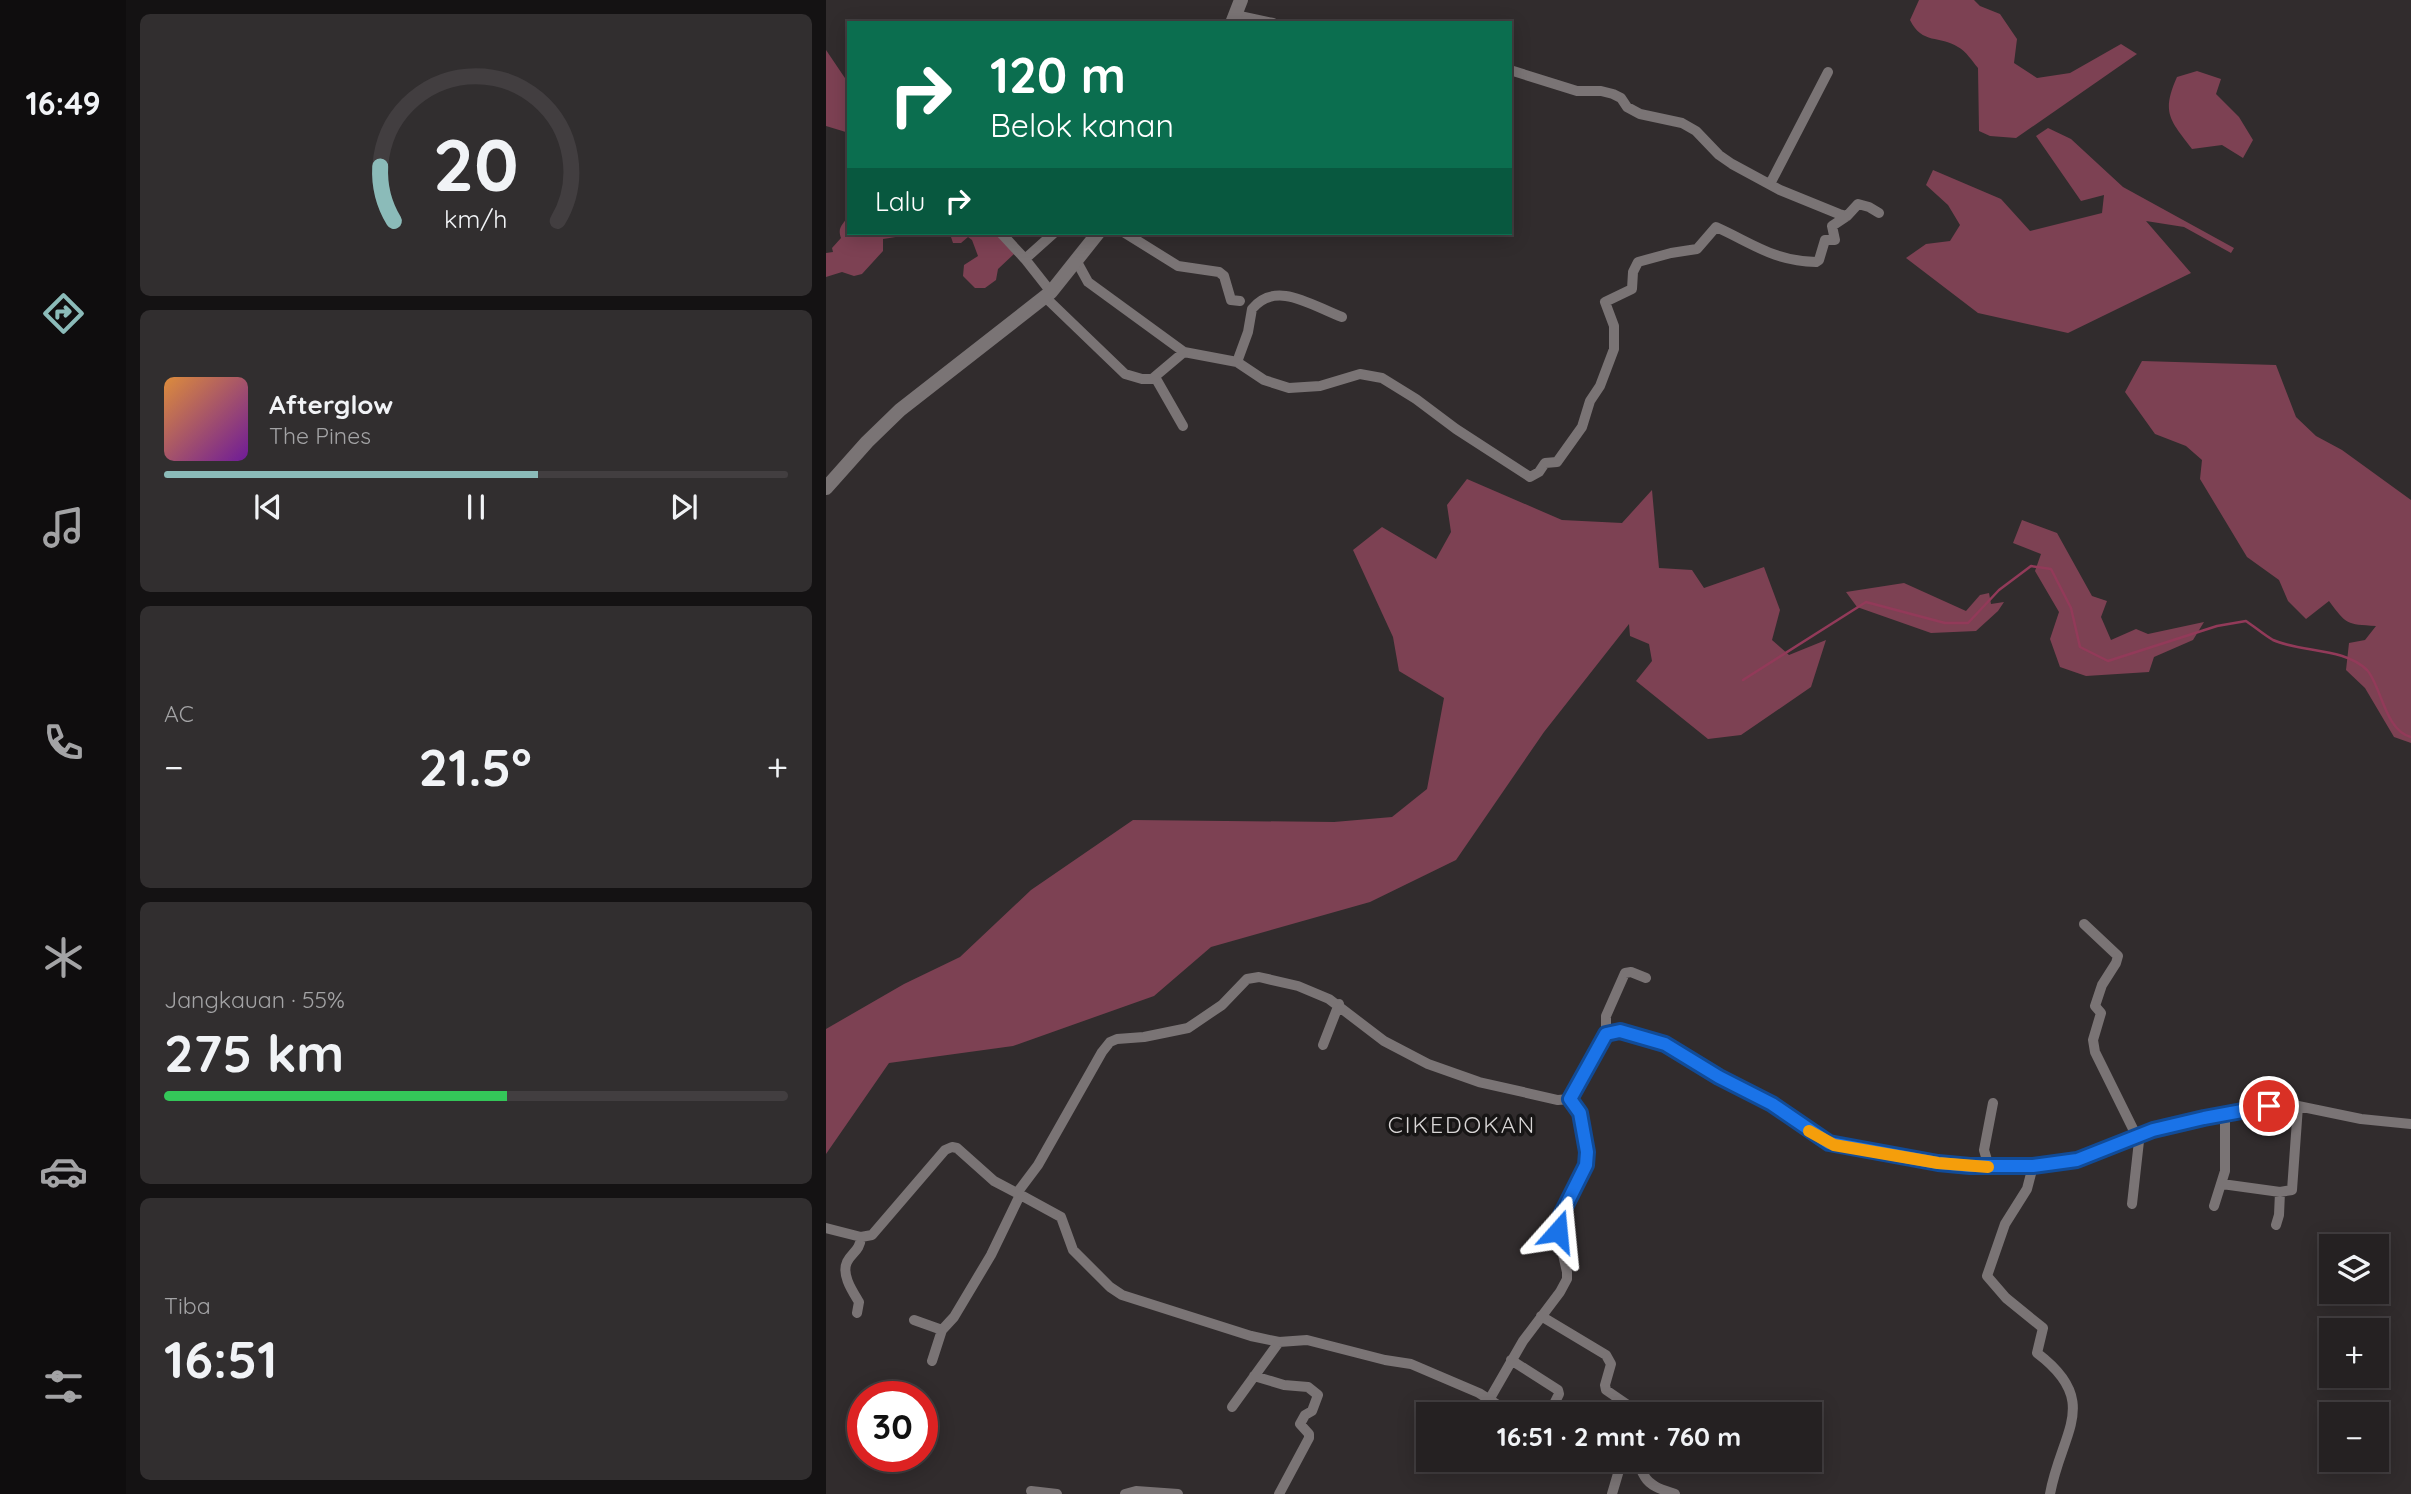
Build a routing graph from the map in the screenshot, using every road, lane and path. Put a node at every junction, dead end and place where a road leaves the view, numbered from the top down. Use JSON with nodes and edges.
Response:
{"nodes":[{"id":1,"x":1241,"y":0,"type":"edge"},
{"id":2,"x":1234,"y":19,"type":"edge"},
{"id":3,"x":1254,"y":21,"type":"edge"},
{"id":4,"x":1512,"y":71,"type":"edge"},
{"id":5,"x":1828,"y":72,"type":"dead end"},
{"id":6,"x":1770,"y":184,"type":"junction"},
{"id":7,"x":1879,"y":213,"type":"dead end"},
{"id":8,"x":1847,"y":216,"type":"junction"},
{"id":9,"x":1003,"y":235,"type":"edge"},
{"id":10,"x":1052,"y":235,"type":"edge"},
{"id":11,"x":1096,"y":235,"type":"edge"},
{"id":12,"x":1128,"y":235,"type":"edge"},
{"id":13,"x":1025,"y":259,"type":"junction"},
{"id":14,"x":1077,"y":261,"type":"junction"},
{"id":15,"x":1048,"y":295,"type":"junction"},
{"id":16,"x":1240,"y":301,"type":"dead end"},
{"id":17,"x":1342,"y":317,"type":"dead end"},
{"id":18,"x":1184,"y":352,"type":"junction"},
{"id":19,"x":1237,"y":362,"type":"junction"},
{"id":20,"x":1154,"y":377,"type":"junction"},
{"id":21,"x":1183,"y":426,"type":"dead end"},
{"id":22,"x":826,"y":488,"type":"edge"},
{"id":23,"x":2084,"y":924,"type":"dead end"},
{"id":24,"x":1646,"y":978,"type":"dead end"},
{"id":25,"x":1339,"y":1004,"type":"junction"},
{"id":26,"x":1606,"y":1034,"type":"junction"},
{"id":27,"x":1323,"y":1045,"type":"dead end"},
{"id":28,"x":1570,"y":1099,"type":"junction"},
{"id":29,"x":1993,"y":1103,"type":"dead end"},
{"id":30,"x":2298,"y":1106,"type":"junction"},
{"id":31,"x":2225,"y":1114,"type":"junction"},
{"id":32,"x":2411,"y":1124,"type":"edge"},
{"id":33,"x":2137,"y":1136,"type":"junction"},
{"id":34,"x":2033,"y":1166,"type":"junction"},
{"id":35,"x":1989,"y":1167,"type":"junction"},
{"id":36,"x":2222,"y":1184,"type":"junction"},
{"id":37,"x":2280,"y":1192,"type":"junction"},
{"id":38,"x":1019,"y":1194,"type":"junction"},
{"id":39,"x":2132,"y":1204,"type":"dead end"},
{"id":40,"x":2214,"y":1206,"type":"dead end"},
{"id":41,"x":2276,"y":1225,"type":"dead end"},
{"id":42,"x":826,"y":1228,"type":"edge"},
{"id":43,"x":861,"y":1237,"type":"junction"},
{"id":44,"x":857,"y":1314,"type":"dead end"},
{"id":45,"x":1541,"y":1316,"type":"junction"},
{"id":46,"x":914,"y":1320,"type":"dead end"},
{"id":47,"x":942,"y":1330,"type":"junction"},
{"id":48,"x":1279,"y":1342,"type":"junction"},
{"id":49,"x":1511,"y":1360,"type":"junction"},
{"id":50,"x":932,"y":1361,"type":"dead end"},
{"id":51,"x":1254,"y":1376,"type":"junction"},
{"id":52,"x":1488,"y":1399,"type":"junction"},
{"id":53,"x":1487,"y":1402,"type":"edge"},
{"id":54,"x":1493,"y":1402,"type":"edge"},
{"id":55,"x":1555,"y":1402,"type":"edge"},
{"id":56,"x":1624,"y":1402,"type":"edge"},
{"id":57,"x":1232,"y":1407,"type":"dead end"},
{"id":58,"x":1618,"y":1472,"type":"edge"},
{"id":59,"x":1643,"y":1472,"type":"edge"},
{"id":60,"x":1031,"y":1491,"type":"dead end"},
{"id":61,"x":1056,"y":1494,"type":"edge"},
{"id":62,"x":1125,"y":1494,"type":"edge"},
{"id":63,"x":1178,"y":1494,"type":"edge"},
{"id":64,"x":1279,"y":1494,"type":"edge"},
{"id":65,"x":1612,"y":1494,"type":"edge"},
{"id":66,"x":1675,"y":1494,"type":"edge"},
{"id":67,"x":2050,"y":1494,"type":"edge"}],
"edges":[{"from":1,"to":2,"type":"main road"},
{"from":2,"to":3,"type":"street"},
{"from":4,"to":6,"type":"street"},
{"from":5,"to":6,"type":"street"},
{"from":6,"to":8,"type":"street"},
{"from":7,"to":8,"type":"street"},
{"from":8,"to":19,"type":"street"},
{"from":9,"to":13,"type":"street"},
{"from":10,"to":13,"type":"street"},
{"from":11,"to":14,"type":"main road"},
{"from":12,"to":16,"type":"street"},
{"from":13,"to":15,"type":"street"},
{"from":14,"to":15,"type":"main road"},
{"from":14,"to":18,"type":"street"},
{"from":15,"to":20,"type":"street"},
{"from":15,"to":22,"type":"main road"},
{"from":17,"to":19,"type":"street"},
{"from":18,"to":19,"type":"street"},
{"from":18,"to":20,"type":"street"},
{"from":20,"to":21,"type":"street"},
{"from":23,"to":33,"type":"street"},
{"from":24,"to":26,"type":"street"},
{"from":25,"to":27,"type":"street"},
{"from":25,"to":28,"type":"street"},
{"from":25,"to":38,"type":"street"},
{"from":26,"to":28,"type":"street"},
{"from":26,"to":35,"type":"street"},
{"from":28,"to":45,"type":"street"},
{"from":29,"to":35,"type":"street"},
{"from":30,"to":31,"type":"street"},
{"from":30,"to":32,"type":"street"},
{"from":30,"to":37,"type":"street"},
{"from":31,"to":33,"type":"street"},
{"from":31,"to":36,"type":"street"},
{"from":33,"to":34,"type":"street"},
{"from":33,"to":39,"type":"street"},
{"from":34,"to":35,"type":"street"},
{"from":34,"to":67,"type":"street"},
{"from":36,"to":37,"type":"street"},
{"from":36,"to":40,"type":"street"},
{"from":37,"to":41,"type":"street"},
{"from":38,"to":43,"type":"street"},
{"from":38,"to":47,"type":"street"},
{"from":38,"to":48,"type":"street"},
{"from":42,"to":43,"type":"street"},
{"from":43,"to":44,"type":"street"},
{"from":45,"to":49,"type":"street"},
{"from":45,"to":56,"type":"street"},
{"from":46,"to":47,"type":"street"},
{"from":47,"to":50,"type":"street"},
{"from":48,"to":51,"type":"street"},
{"from":48,"to":52,"type":"street"},
{"from":49,"to":52,"type":"street"},
{"from":49,"to":55,"type":"street"},
{"from":51,"to":57,"type":"street"},
{"from":51,"to":64,"type":"street"},
{"from":52,"to":53,"type":"street"},
{"from":52,"to":54,"type":"street"},
{"from":58,"to":65,"type":"street"},
{"from":59,"to":66,"type":"street"},
{"from":60,"to":61,"type":"street"},
{"from":62,"to":63,"type":"street"}]}
